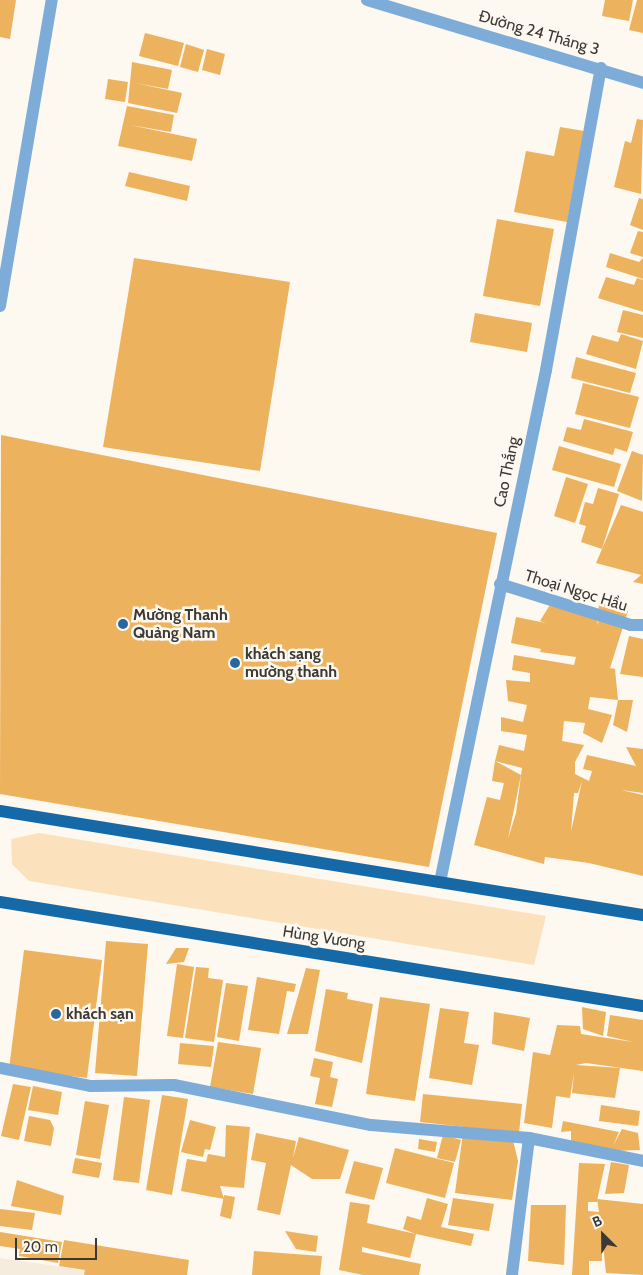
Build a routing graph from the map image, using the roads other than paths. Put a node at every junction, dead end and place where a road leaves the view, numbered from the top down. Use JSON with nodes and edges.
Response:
{"nodes":[{"id":1,"x":52,"y":0,"type":"edge"},
{"id":2,"x":368,"y":0,"type":"edge"},
{"id":3,"x":601,"y":68,"type":"junction"},
{"id":4,"x":643,"y":83,"type":"edge"},
{"id":5,"x":0,"y":306,"type":"edge"},
{"id":6,"x":500,"y":584,"type":"junction"},
{"id":7,"x":643,"y":625,"type":"edge"},
{"id":8,"x":0,"y":811,"type":"edge"},
{"id":9,"x":440,"y":882,"type":"junction"},
{"id":10,"x":0,"y":902,"type":"edge"},
{"id":11,"x":643,"y":915,"type":"edge"},
{"id":12,"x":643,"y":1006,"type":"edge"},
{"id":13,"x":0,"y":1068,"type":"edge"},
{"id":14,"x":529,"y":1138,"type":"junction"},
{"id":15,"x":643,"y":1161,"type":"edge"},
{"id":16,"x":512,"y":1275,"type":"edge"}],
"edges":[{"from":1,"to":5,"type":"street"},
{"from":2,"to":3,"type":"street","name":"Đường 24 Tháng 3"},
{"from":3,"to":4,"type":"street","name":"Đường 24 Tháng 3"},
{"from":3,"to":6,"type":"street","name":"Cao Thắng"},
{"from":6,"to":7,"type":"street","name":"Thoại Ngọc Hầu"},
{"from":6,"to":9,"type":"street","name":"Cao Thắng"},
{"from":8,"to":9,"type":"main road"},
{"from":9,"to":11,"type":"main road"},
{"from":10,"to":12,"type":"main road","name":"Hùng Vương"},
{"from":13,"to":14,"type":"street"},
{"from":14,"to":15,"type":"street"},
{"from":14,"to":16,"type":"street"}]}
